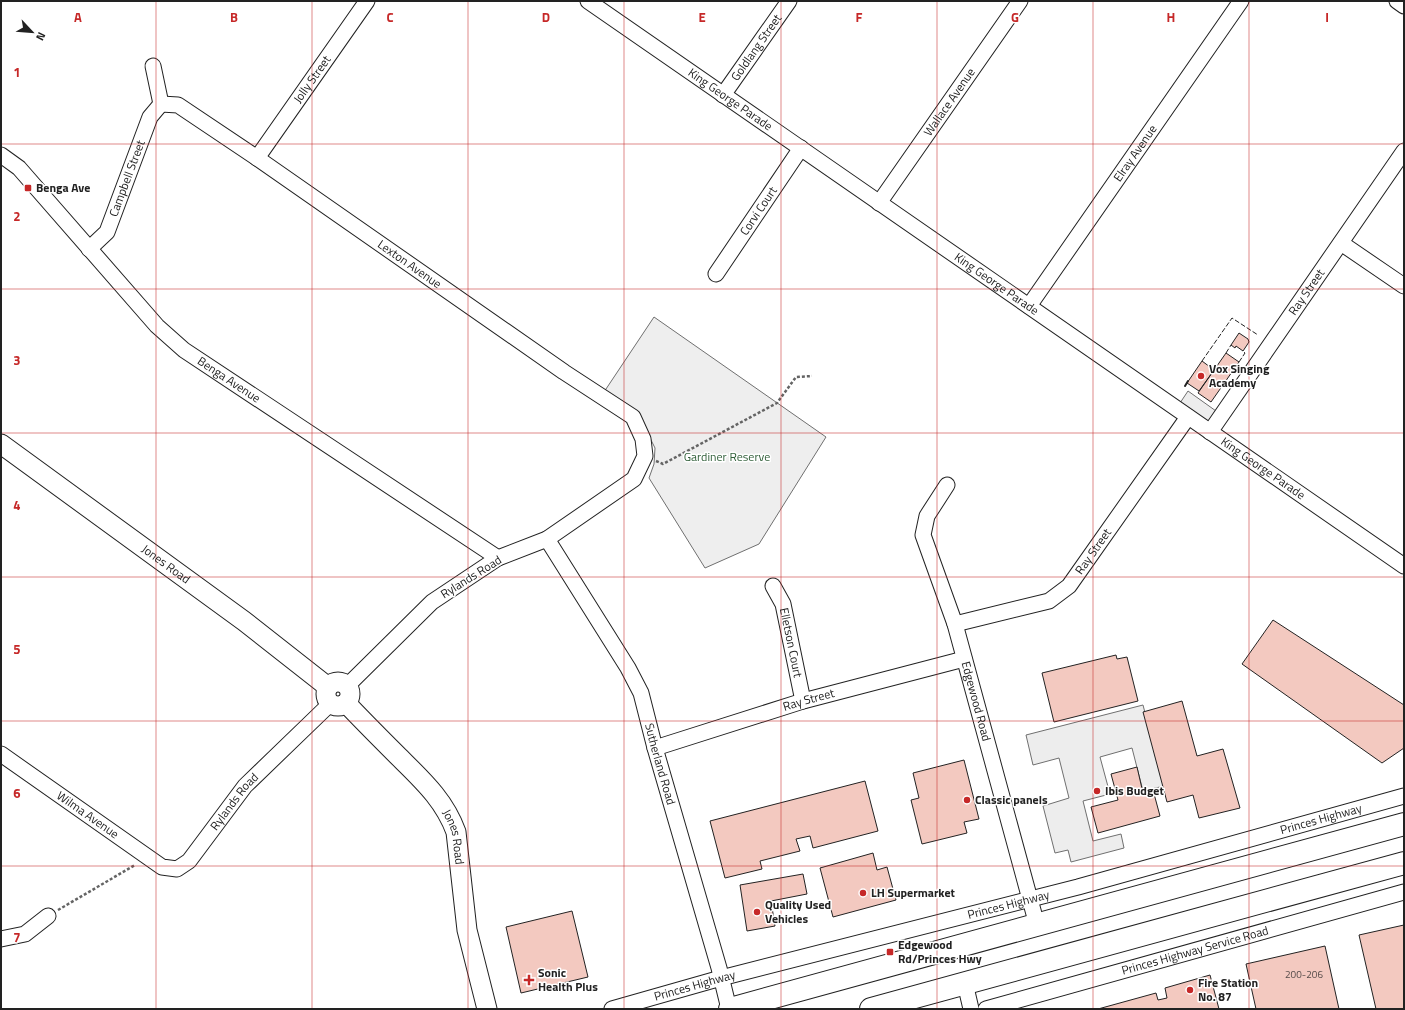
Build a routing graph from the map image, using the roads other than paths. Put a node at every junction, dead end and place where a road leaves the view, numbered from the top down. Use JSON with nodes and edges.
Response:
{"nodes":[{"id":1,"x":367,"y":1,"type":"edge"},
{"id":2,"x":588,"y":1,"type":"edge"},
{"id":3,"x":789,"y":1,"type":"edge"},
{"id":4,"x":1020,"y":1,"type":"edge"},
{"id":5,"x":1241,"y":1,"type":"edge"},
{"id":6,"x":1397,"y":1,"type":"edge"},
{"id":7,"x":1404,"y":6,"type":"edge"},
{"id":8,"x":153,"y":66,"type":"dead end"},
{"id":9,"x":722,"y":95,"type":"junction"},
{"id":10,"x":161,"y":104,"type":"junction"},
{"id":11,"x":801,"y":148,"type":"junction"},
{"id":12,"x":1404,"y":152,"type":"edge"},
{"id":13,"x":1,"y":155,"type":"edge"},
{"id":14,"x":257,"y":158,"type":"junction"},
{"id":15,"x":880,"y":203,"type":"junction"},
{"id":16,"x":1341,"y":243,"type":"junction"},
{"id":17,"x":89,"y":249,"type":"junction"},
{"id":18,"x":716,"y":274,"type":"dead end"},
{"id":19,"x":1404,"y":286,"type":"edge"},
{"id":20,"x":1029,"y":306,"type":"junction"},
{"id":21,"x":1188,"y":417,"type":"junction"},
{"id":22,"x":1210,"y":432,"type":"junction"},
{"id":23,"x":1,"y":444,"type":"edge"},
{"id":24,"x":634,"y":480,"type":"joint"},
{"id":25,"x":947,"y":485,"type":"dead end"},
{"id":26,"x":547,"y":539,"type":"junction"},
{"id":27,"x":498,"y":558,"type":"junction"},
{"id":28,"x":1404,"y":566,"type":"edge"},
{"id":29,"x":773,"y":586,"type":"dead end"},
{"id":30,"x":954,"y":624,"type":"junction"},
{"id":31,"x":964,"y":659,"type":"junction"},
{"id":32,"x":338,"y":695,"type":"junction"},
{"id":33,"x":803,"y":701,"type":"junction"},
{"id":34,"x":655,"y":748,"type":"junction"},
{"id":35,"x":1,"y":754,"type":"edge"},
{"id":36,"x":1404,"y":796,"type":"edge"},
{"id":37,"x":1404,"y":824,"type":"edge"},
{"id":38,"x":1173,"y":861,"type":"junction"},
{"id":39,"x":1404,"y":863,"type":"edge"},
{"id":40,"x":177,"y":869,"type":"joint"},
{"id":41,"x":1158,"y":892,"type":"junction"},
{"id":42,"x":1404,"y":892,"type":"edge"},
{"id":43,"x":1030,"y":899,"type":"junction"},
{"id":44,"x":48,"y":916,"type":"road end"},
{"id":45,"x":1037,"y":925,"type":"junction"},
{"id":46,"x":1,"y":939,"type":"edge"},
{"id":47,"x":722,"y":978,"type":"junction"},
{"id":48,"x":965,"y":983,"type":"junction"},
{"id":49,"x":486,"y":1009,"type":"edge"},
{"id":50,"x":612,"y":1009,"type":"edge"},
{"id":51,"x":729,"y":1009,"type":"edge"},
{"id":52,"x":871,"y":1009,"type":"edge"},
{"id":53,"x":971,"y":1009,"type":"edge"},
{"id":54,"x":986,"y":1009,"type":"edge"}],
"edges":[{"from":1,"to":14,"type":"street","name":"Jolly Street"},
{"from":2,"to":9,"type":"street","name":"King George Parade"},
{"from":3,"to":9,"type":"street","name":"Goldlang Street"},
{"from":4,"to":15,"type":"street","name":"Wallace Avenue"},
{"from":5,"to":20,"type":"street","name":"Elray Avenue"},
{"from":6,"to":7,"type":"street"},
{"from":8,"to":10,"type":"street"},
{"from":9,"to":11,"type":"street","name":"King George Parade"},
{"from":10,"to":14,"type":"street","name":"Lexton Avenue"},
{"from":10,"to":17,"type":"street","name":"Campbell Street"},
{"from":11,"to":15,"type":"street","name":"King George Parade"},
{"from":11,"to":18,"type":"street","name":"Corvi Court"},
{"from":12,"to":16,"type":"street","name":"Ray Street"},
{"from":13,"to":17,"type":"street","name":"Benga Avenue"},
{"from":14,"to":24,"type":"street","name":"Lexton Avenue"},
{"from":15,"to":20,"type":"street","name":"King George Parade"},
{"from":16,"to":19,"type":"street"},
{"from":16,"to":22,"type":"street","name":"Ray Street"},
{"from":17,"to":27,"type":"street","name":"Benga Avenue"},
{"from":20,"to":21,"type":"street","name":"King George Parade"},
{"from":21,"to":22,"type":"street","name":"King George Parade"},
{"from":21,"to":30,"type":"street","name":"Ray Street"},
{"from":22,"to":28,"type":"street","name":"King George Parade"},
{"from":23,"to":32,"type":"main road","name":"Jones Road"},
{"from":24,"to":26,"type":"street","name":"Rylands Road"},
{"from":25,"to":30,"type":"street","name":"Edgewood Road"},
{"from":26,"to":27,"type":"street","name":"Rylands Road"},
{"from":26,"to":34,"type":"street","name":"Sutherland Road"},
{"from":27,"to":32,"type":"street","name":"Rylands Road"},
{"from":29,"to":33,"type":"street","name":"Elletson Court"},
{"from":30,"to":31,"type":"street","name":"Edgewood Road"},
{"from":31,"to":33,"type":"street","name":"Ray Street"},
{"from":31,"to":43,"type":"street","name":"Edgewood Road"},
{"from":32,"to":40,"type":"street","name":"Rylands Road"},
{"from":32,"to":49,"type":"main road","name":"Jones Road"},
{"from":33,"to":34,"type":"street","name":"Ray Street"},
{"from":34,"to":47,"type":"street","name":"Sutherland Road"},
{"from":35,"to":40,"type":"street","name":"Wilma Avenue"},
{"from":36,"to":38,"type":"street","name":"Princes Highway"},
{"from":37,"to":41,"type":"highway"},
{"from":38,"to":41,"type":"street"},
{"from":38,"to":43,"type":"street","name":"Princes Highway"},
{"from":39,"to":48,"type":"highway"},
{"from":41,"to":45,"type":"highway"},
{"from":42,"to":54,"type":"street","name":"Princes Highway Service Road"},
{"from":43,"to":45,"type":"street","name":"Edgewood Road"},
{"from":43,"to":47,"type":"street","name":"Princes Highway"},
{"from":44,"to":46,"type":"street"},
{"from":45,"to":51,"type":"highway"},
{"from":47,"to":50,"type":"street","name":"Princes Highway"},
{"from":47,"to":51,"type":"street","name":"Sutherland Road"},
{"from":48,"to":52,"type":"highway"},
{"from":48,"to":53,"type":"street"}]}
